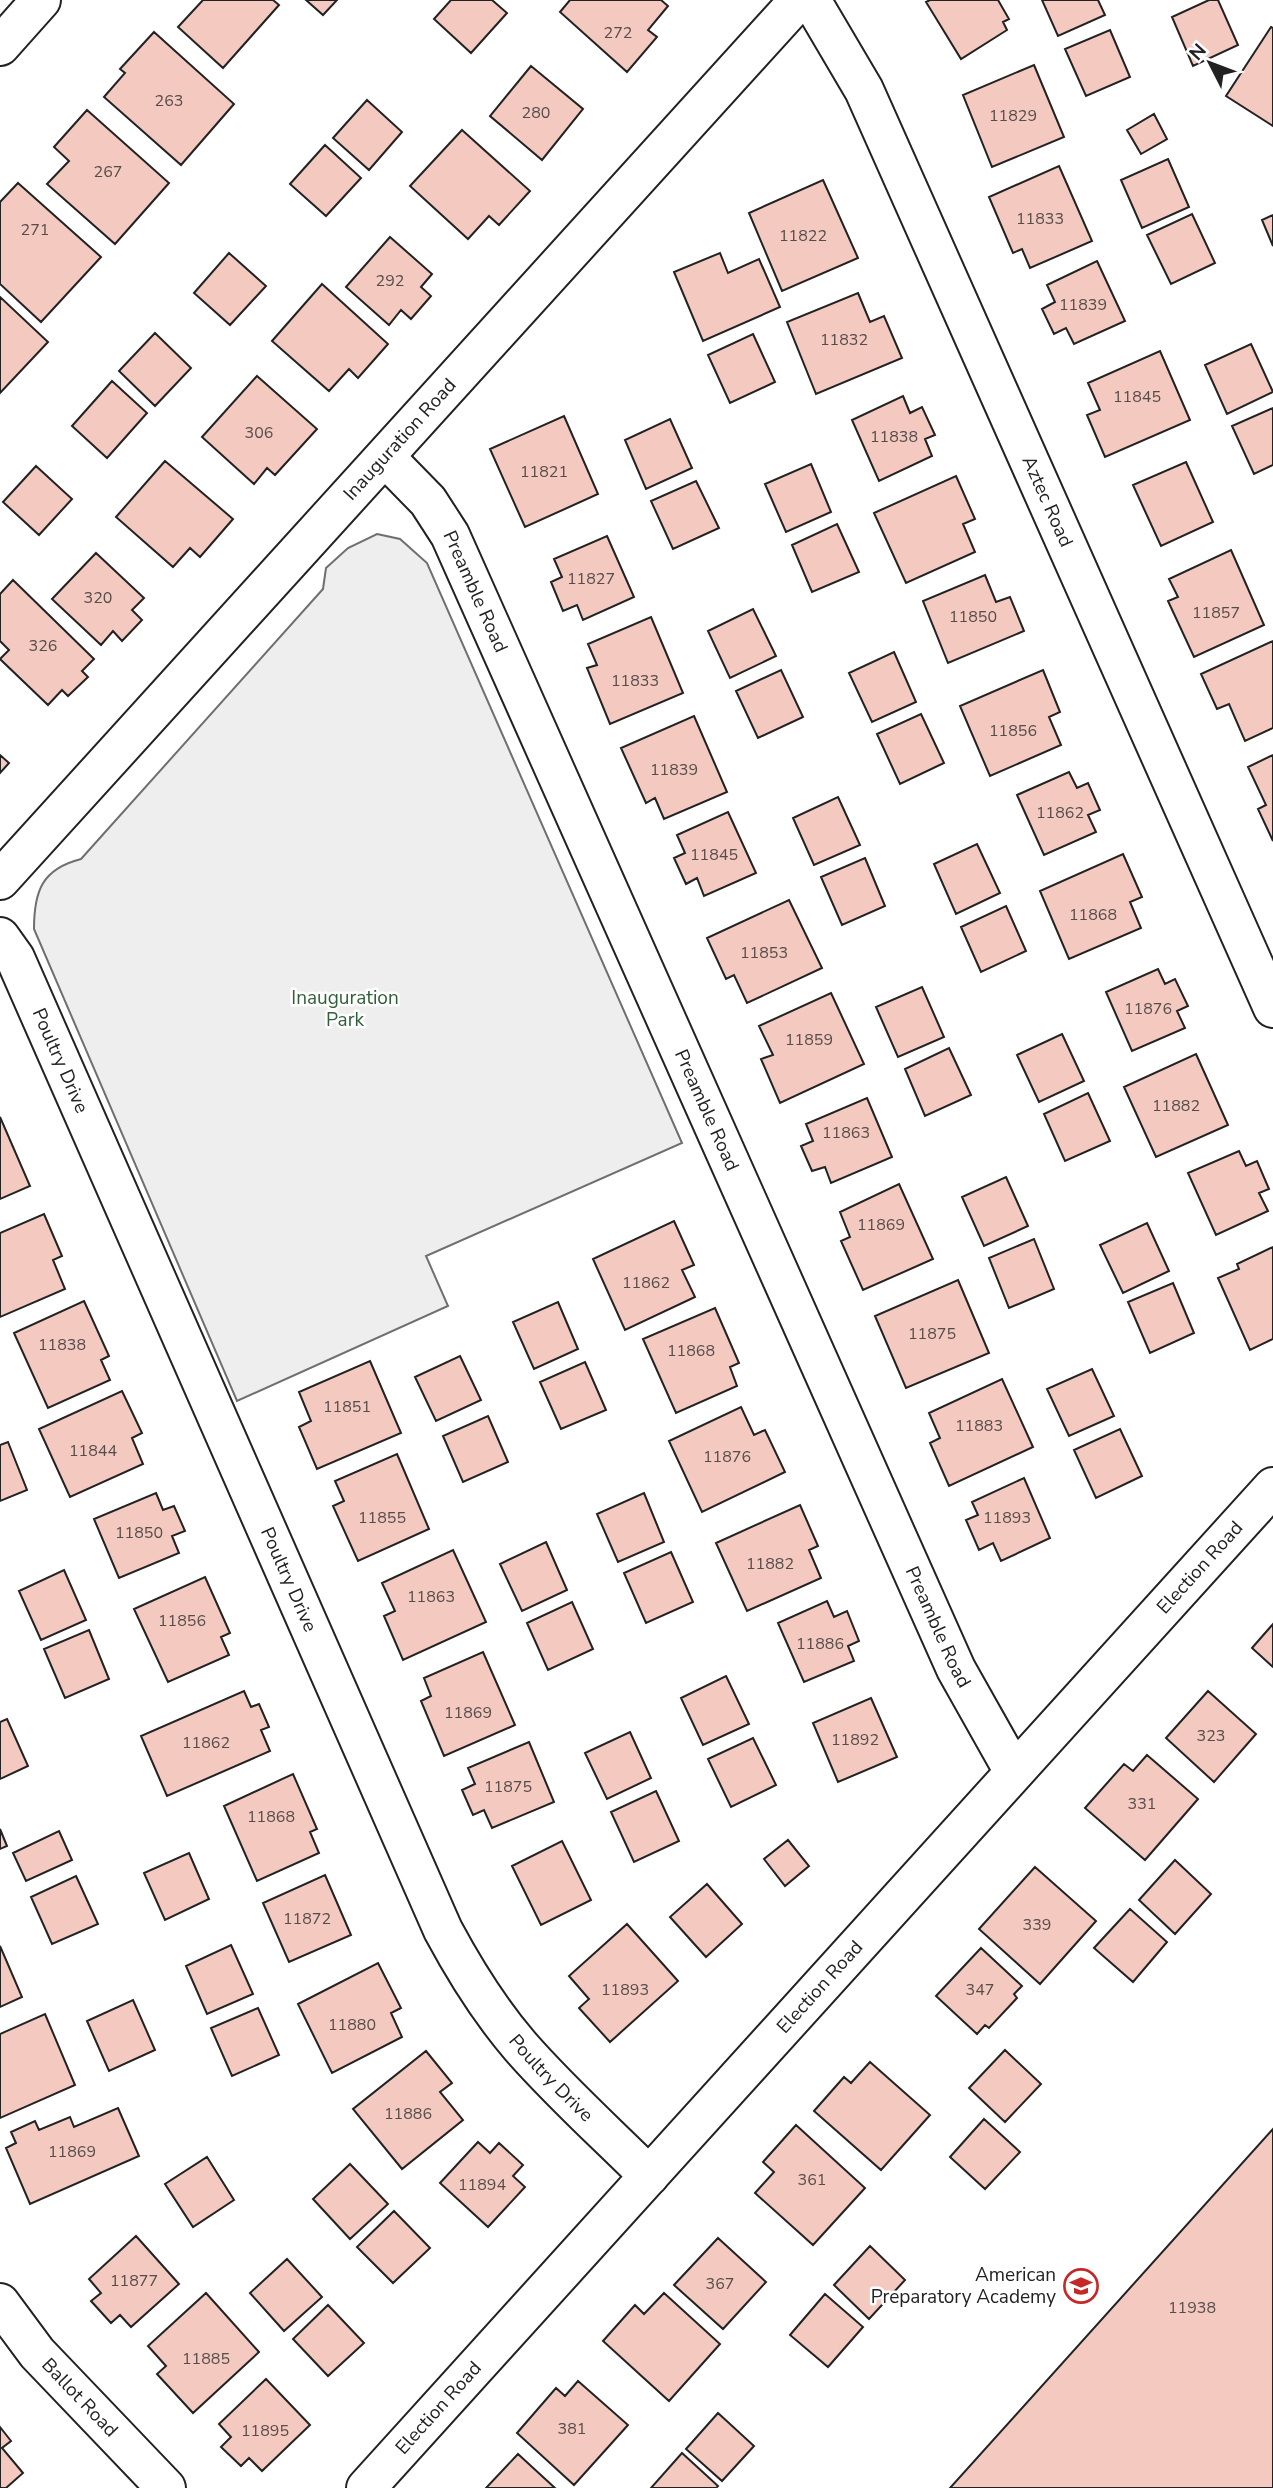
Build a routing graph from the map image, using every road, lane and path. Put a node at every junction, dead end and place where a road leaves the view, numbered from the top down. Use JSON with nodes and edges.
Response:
{"nodes":[{"id":1,"x":41,"y":0,"type":"edge"},
{"id":2,"x":799,"y":0,"type":"edge"},
{"id":3,"x":811,"y":0,"type":"edge"},
{"id":4,"x":0,"y":46,"type":"edge"},
{"id":5,"x":385,"y":457,"type":"junction"},
{"id":6,"x":0,"y":880,"type":"edge"},
{"id":7,"x":0,"y":937,"type":"edge"},
{"id":8,"x":1273,"y":1008,"type":"edge"},
{"id":9,"x":1273,"y":1487,"type":"edge"},
{"id":10,"x":1014,"y":1772,"type":"junction"},
{"id":11,"x":649,"y":2176,"type":"junction"},
{"id":12,"x":0,"y":2303,"type":"edge"},
{"id":13,"x":166,"y":2488,"type":"edge"},
{"id":14,"x":366,"y":2488,"type":"edge"}],
"edges":[{"from":1,"to":4,"type":"street"},
{"from":2,"to":5,"type":"street","name":"Inauguration Road"},
{"from":3,"to":8,"type":"street","name":"Aztec Road"},
{"from":5,"to":6,"type":"street","name":"Inauguration Road"},
{"from":5,"to":10,"type":"street","name":"Preamble Road"},
{"from":7,"to":11,"type":"street","name":"Poultry Drive"},
{"from":9,"to":10,"type":"street","name":"Election Road"},
{"from":10,"to":11,"type":"street","name":"Election Road"},
{"from":11,"to":14,"type":"street","name":"Election Road"},
{"from":12,"to":13,"type":"street","name":"Ballot Road"}]}
